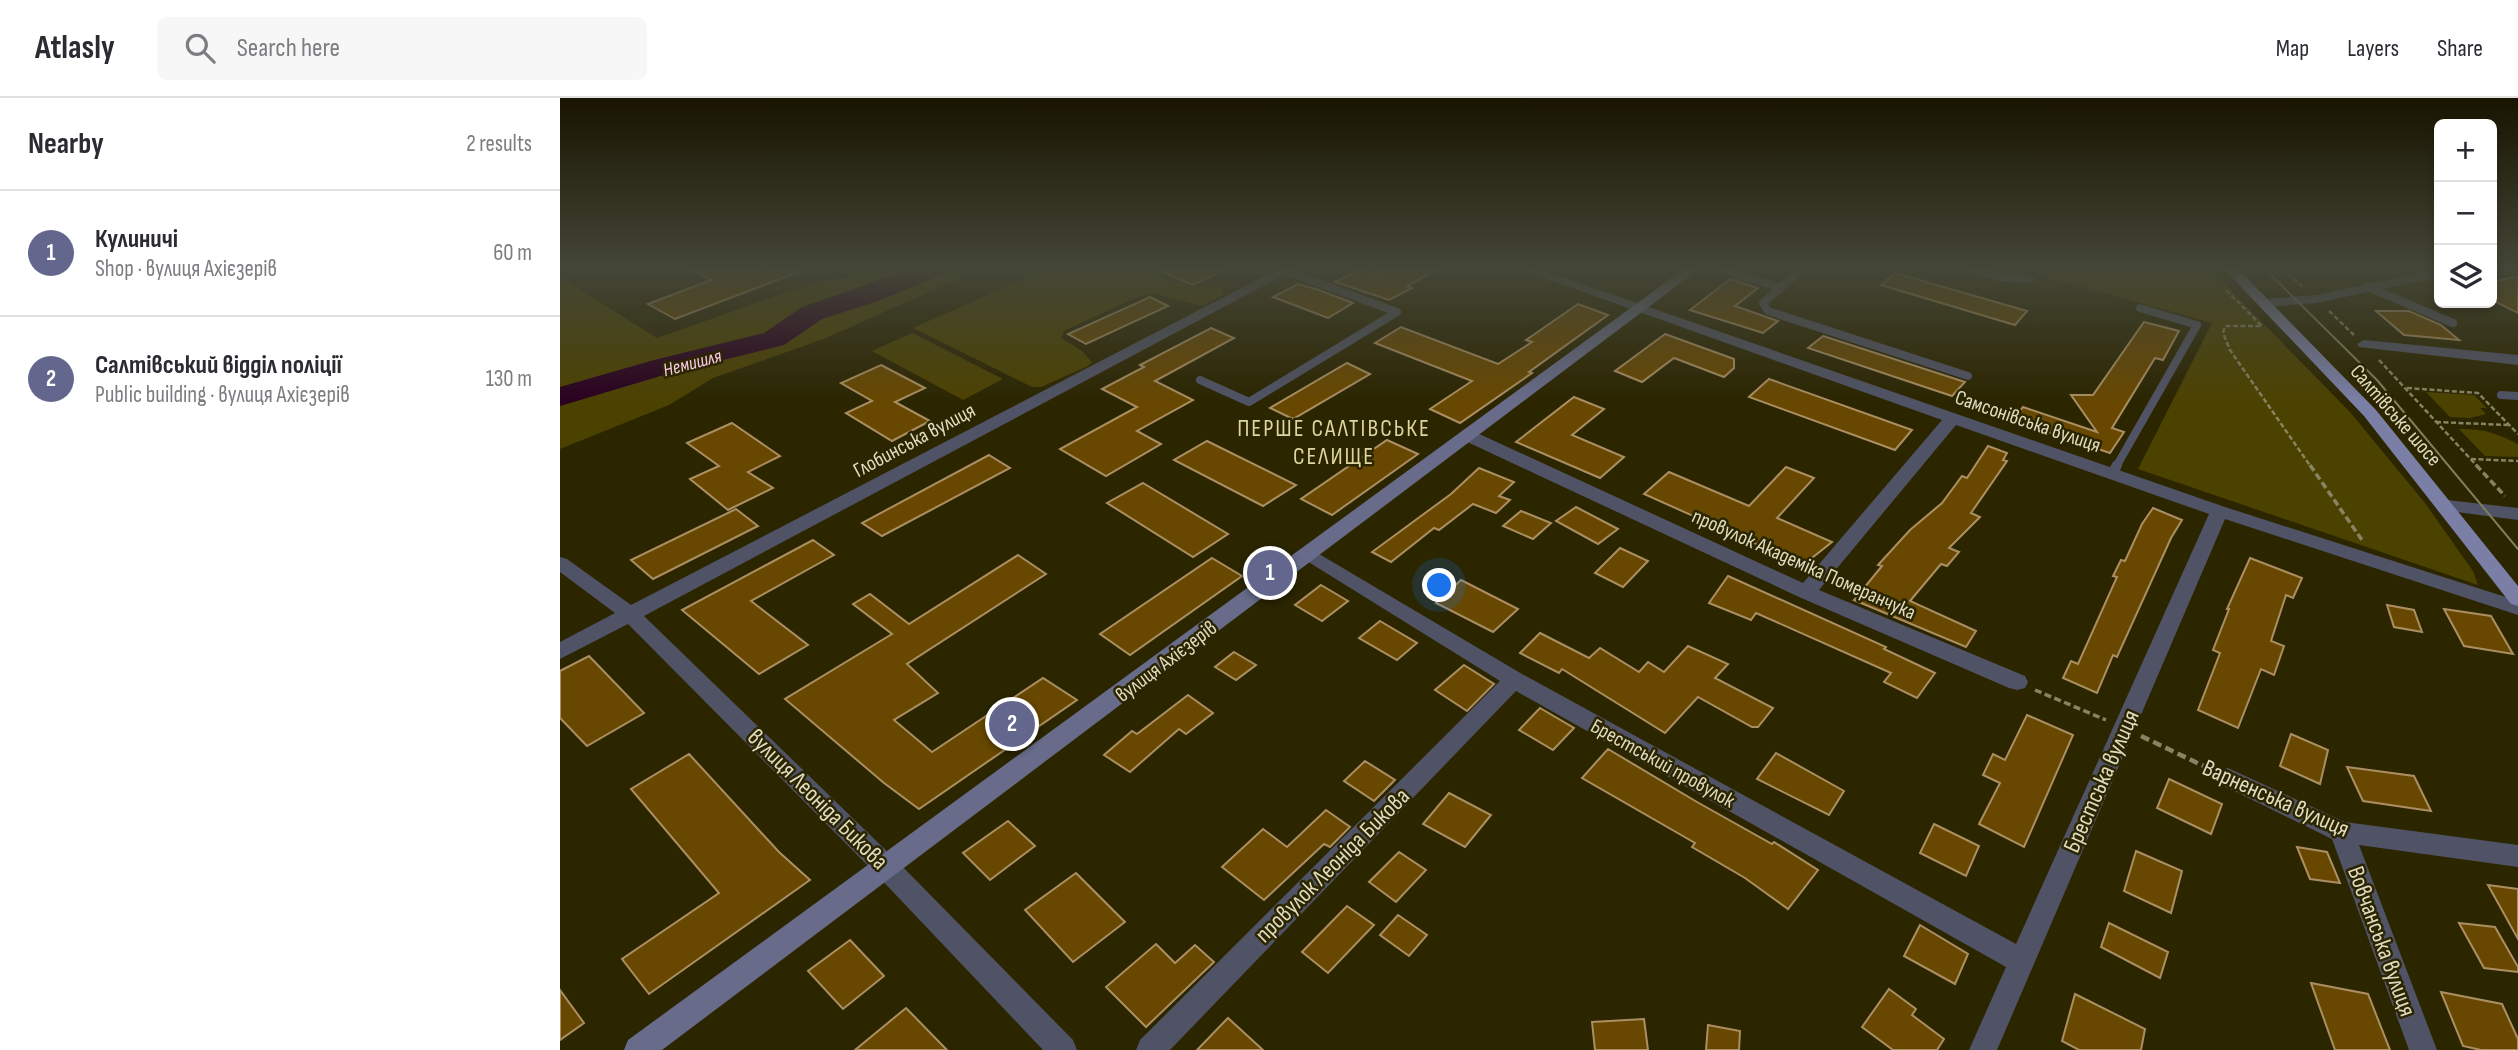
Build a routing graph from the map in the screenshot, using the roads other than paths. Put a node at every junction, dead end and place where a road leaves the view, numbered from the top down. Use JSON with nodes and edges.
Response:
{"nodes":[{"id":1,"x":1205,"y":313,"type":"edge"},
{"id":2,"x":1395,"y":313,"type":"edge"},
{"id":3,"x":1634,"y":313,"type":"edge"},
{"id":4,"x":1649,"y":313,"type":"edge"},
{"id":5,"x":1775,"y":313,"type":"edge"},
{"id":6,"x":2158,"y":313,"type":"edge"},
{"id":7,"x":2275,"y":313,"type":"edge"},
{"id":8,"x":2428,"y":313,"type":"edge"},
{"id":9,"x":2453,"y":323,"type":"dead end"},
{"id":10,"x":2364,"y":344,"type":"road end"},
{"id":11,"x":2518,"y":360,"type":"edge"},
{"id":12,"x":1968,"y":376,"type":"dead end"},
{"id":13,"x":1200,"y":380,"type":"dead end"},
{"id":14,"x":2501,"y":395,"type":"dead end"},
{"id":15,"x":2518,"y":396,"type":"edge"},
{"id":16,"x":1952,"y":419,"type":"junction"},
{"id":17,"x":1469,"y":436,"type":"junction"},
{"id":18,"x":2112,"y":474,"type":"junction"},
{"id":19,"x":2447,"y":506,"type":"junction"},
{"id":20,"x":2515,"y":509,"type":"edge"},
{"id":21,"x":2219,"y":511,"type":"junction"},
{"id":22,"x":1309,"y":554,"type":"junction"},
{"id":23,"x":560,"y":563,"type":"edge"},
{"id":24,"x":1806,"y":592,"type":"junction"},
{"id":25,"x":2518,"y":599,"type":"edge"},
{"id":26,"x":2518,"y":608,"type":"edge"},
{"id":27,"x":631,"y":615,"type":"junction"},
{"id":28,"x":560,"y":651,"type":"edge"},
{"id":29,"x":1514,"y":680,"type":"junction"},
{"id":30,"x":2017,"y":682,"type":"road end"},
{"id":31,"x":2228,"y":778,"type":"road end"},
{"id":32,"x":2342,"y":832,"type":"junction"},
{"id":33,"x":2518,"y":856,"type":"edge"},
{"id":34,"x":886,"y":867,"type":"junction"},
{"id":35,"x":2022,"y":962,"type":"junction"},
{"id":36,"x":638,"y":1050,"type":"edge"},
{"id":37,"x":1063,"y":1050,"type":"edge"},
{"id":38,"x":1150,"y":1050,"type":"edge"},
{"id":39,"x":1983,"y":1050,"type":"edge"},
{"id":40,"x":2423,"y":1050,"type":"edge"}],
"edges":[{"from":1,"to":27,"type":"street","name":"Глобинська вулиця"},
{"from":2,"to":13,"type":"lane"},
{"from":3,"to":17,"type":"main road","name":"вулиця Ахієзерів"},
{"from":4,"to":16,"type":"street","name":"Самсонівська вулиця"},
{"from":5,"to":12,"type":"lane"},
{"from":6,"to":18,"type":"lane"},
{"from":7,"to":19,"type":"main road","name":"Салтівське шосе"},
{"from":8,"to":9,"type":"lane"},
{"from":10,"to":11,"type":"street"},
{"from":14,"to":15,"type":"lane"},
{"from":16,"to":18,"type":"street","name":"Самсонівська вулиця"},
{"from":16,"to":24,"type":"street"},
{"from":17,"to":22,"type":"main road","name":"вулиця Ахієзерів"},
{"from":17,"to":24,"type":"street","name":"провулок Академіка Померанчука"},
{"from":18,"to":21,"type":"street","name":"Самсонівська вулиця"},
{"from":19,"to":20,"type":"street"},
{"from":19,"to":25,"type":"main road","name":"Салтівське шосе"},
{"from":21,"to":26,"type":"street","name":"Самсонівська вулиця"},
{"from":21,"to":35,"type":"street","name":"Брестська вулиця"},
{"from":22,"to":29,"type":"street","name":"Брестський провулок"},
{"from":22,"to":34,"type":"main road","name":"вулиця Ахієзерів"},
{"from":23,"to":27,"type":"street","name":"вулиця Леоніда Бикова"},
{"from":24,"to":30,"type":"street","name":"провулок Академіка Померанчука"},
{"from":27,"to":28,"type":"street","name":"Глобинська вулиця"},
{"from":27,"to":34,"type":"street","name":"вулиця Леоніда Бикова"},
{"from":29,"to":35,"type":"street","name":"Брестський провулок"},
{"from":29,"to":38,"type":"street","name":"провулок Леоніда Бикова"},
{"from":31,"to":32,"type":"street","name":"Варненська вулиця"},
{"from":32,"to":33,"type":"street","name":"Варненська вулиця"},
{"from":32,"to":40,"type":"street","name":"Вовчанська вулиця"},
{"from":34,"to":36,"type":"main road","name":"вулиця Ахієзерів"},
{"from":34,"to":37,"type":"street","name":"вулиця Леоніда Бикова"},
{"from":35,"to":39,"type":"street","name":"Брестська вулиця"}]}
